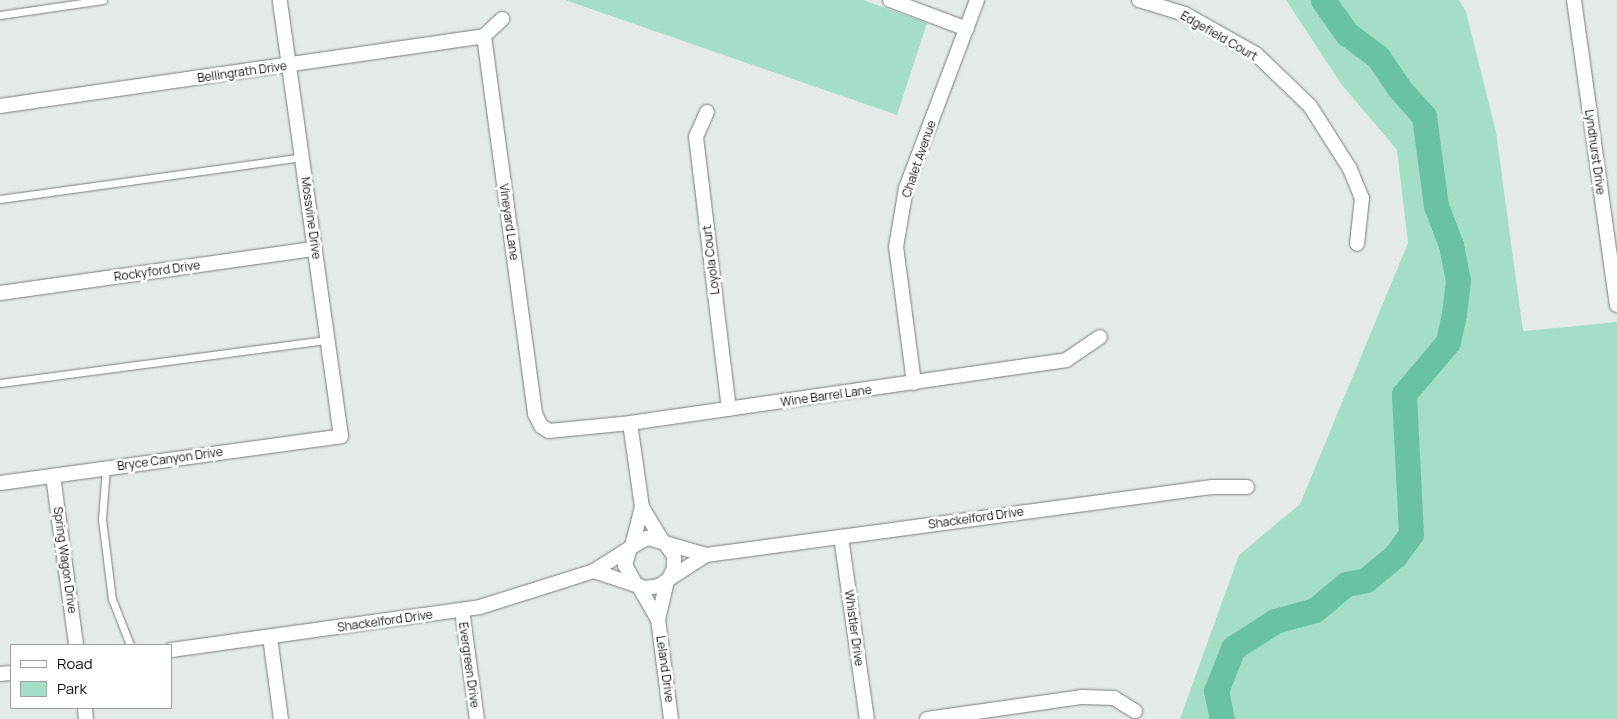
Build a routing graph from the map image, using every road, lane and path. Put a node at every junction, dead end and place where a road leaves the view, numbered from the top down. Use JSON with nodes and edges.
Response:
{"nodes":[{"id":1,"x":103,"y":0,"type":"edge"},
{"id":2,"x":280,"y":0,"type":"edge"},
{"id":3,"x":890,"y":0,"type":"edge"},
{"id":4,"x":977,"y":0,"type":"edge"},
{"id":5,"x":1139,"y":0,"type":"edge"},
{"id":6,"x":1574,"y":0,"type":"edge"},
{"id":7,"x":1182,"y":6,"type":"edge"},
{"id":8,"x":0,"y":15,"type":"edge"},
{"id":9,"x":502,"y":18,"type":"dead end"},
{"id":10,"x":966,"y":29,"type":"junction"},
{"id":11,"x":484,"y":36,"type":"junction"},
{"id":12,"x":289,"y":66,"type":"junction"},
{"id":13,"x":0,"y":106,"type":"edge"},
{"id":14,"x":707,"y":112,"type":"dead end"},
{"id":15,"x":302,"y":157,"type":"junction"},
{"id":16,"x":0,"y":200,"type":"edge"},
{"id":17,"x":1357,"y":244,"type":"dead end"},
{"id":18,"x":315,"y":249,"type":"junction"},
{"id":19,"x":0,"y":293,"type":"edge"},
{"id":20,"x":1616,"y":305,"type":"edge"},
{"id":21,"x":1100,"y":337,"type":"dead end"},
{"id":22,"x":328,"y":340,"type":"junction"},
{"id":23,"x":0,"y":383,"type":"edge"},
{"id":24,"x":914,"y":384,"type":"junction"},
{"id":25,"x":729,"y":409,"type":"junction"},
{"id":26,"x":630,"y":423,"type":"junction"},
{"id":27,"x":545,"y":429,"type":"joint"},
{"id":28,"x":341,"y":436,"type":"joint"},
{"id":29,"x":106,"y":468,"type":"junction"},
{"id":30,"x":53,"y":476,"type":"junction"},
{"id":31,"x":0,"y":483,"type":"edge"},
{"id":32,"x":1247,"y":487,"type":"dead end"},
{"id":33,"x":642,"y":507,"type":"junction"},
{"id":34,"x":841,"y":537,"type":"junction"},
{"id":35,"x":664,"y":543,"type":"junction"},
{"id":36,"x":631,"y":547,"type":"junction"},
{"id":37,"x":706,"y":555,"type":"junction"},
{"id":38,"x":594,"y":571,"type":"junction"},
{"id":39,"x":668,"y":580,"type":"junction"},
{"id":40,"x":636,"y":584,"type":"junction"},
{"id":41,"x":462,"y":610,"type":"junction"},
{"id":42,"x":658,"y":619,"type":"junction"},
{"id":43,"x":270,"y":637,"type":"junction"},
{"id":44,"x":76,"y":644,"type":"edge"},
{"id":45,"x":130,"y":644,"type":"edge"},
{"id":46,"x":172,"y":650,"type":"edge"},
{"id":47,"x":1135,"y":711,"type":"dead end"},
{"id":48,"x":281,"y":719,"type":"edge"},
{"id":49,"x":477,"y":719,"type":"edge"},
{"id":50,"x":672,"y":719,"type":"edge"},
{"id":51,"x":867,"y":719,"type":"edge"},
{"id":52,"x":927,"y":719,"type":"edge"}],
"edges":[{"from":1,"to":8,"type":"lane"},
{"from":2,"to":12,"type":"street","name":"Mossvine Drive"},
{"from":3,"to":10,"type":"street"},
{"from":4,"to":10,"type":"street","name":"Chalet Avenue"},
{"from":5,"to":7,"type":"street","name":"Edgefield Court"},
{"from":6,"to":20,"type":"street","name":"Lyndhurst Drive"},
{"from":7,"to":17,"type":"street","name":"Edgefield Court"},
{"from":9,"to":11,"type":"street"},
{"from":10,"to":24,"type":"street","name":"Chalet Avenue"},
{"from":11,"to":12,"type":"street","name":"Bellingrath Drive"},
{"from":11,"to":27,"type":"street","name":"Vineyard Lane"},
{"from":12,"to":13,"type":"street","name":"Bellingrath Drive"},
{"from":12,"to":15,"type":"street","name":"Mossvine Drive"},
{"from":14,"to":25,"type":"street","name":"Loyola Court"},
{"from":15,"to":16,"type":"lane"},
{"from":15,"to":18,"type":"street","name":"Mossvine Drive"},
{"from":18,"to":19,"type":"street","name":"Rockyford Drive"},
{"from":18,"to":22,"type":"street","name":"Mossvine Drive"},
{"from":21,"to":24,"type":"street","name":"Wine Barrel Lane"},
{"from":22,"to":23,"type":"lane"},
{"from":22,"to":28,"type":"street","name":"Mossvine Drive"},
{"from":24,"to":25,"type":"street","name":"Wine Barrel Lane"},
{"from":25,"to":26,"type":"street","name":"Wine Barrel Lane"},
{"from":26,"to":27,"type":"street","name":"Wine Barrel Lane"},
{"from":26,"to":33,"type":"street"},
{"from":28,"to":29,"type":"street","name":"Bryce Canyon Drive"},
{"from":29,"to":30,"type":"street","name":"Bryce Canyon Drive"},
{"from":29,"to":45,"type":"lane"},
{"from":30,"to":31,"type":"street","name":"Bryce Canyon Drive"},
{"from":30,"to":44,"type":"street","name":"Spring Wagon Drive"},
{"from":32,"to":34,"type":"street","name":"Shackelford Drive"},
{"from":33,"to":35,"type":"street"},
{"from":33,"to":36,"type":"street"},
{"from":34,"to":37,"type":"street","name":"Shackelford Drive"},
{"from":34,"to":51,"type":"street","name":"Whistler Drive"},
{"from":35,"to":36,"type":"street"},
{"from":35,"to":37,"type":"street","name":"Shackelford Drive"},
{"from":35,"to":39,"type":"street"},
{"from":36,"to":38,"type":"street","name":"Shackelford Drive"},
{"from":36,"to":40,"type":"street"},
{"from":37,"to":39,"type":"street","name":"Shackelford Drive"},
{"from":38,"to":40,"type":"street"},
{"from":38,"to":41,"type":"street","name":"Shackelford Drive"},
{"from":39,"to":40,"type":"street"},
{"from":39,"to":42,"type":"street","name":"Leland Drive"},
{"from":40,"to":42,"type":"street","name":"Leland Drive"},
{"from":41,"to":43,"type":"street","name":"Shackelford Drive"},
{"from":41,"to":49,"type":"street","name":"Evergreen Drive"},
{"from":42,"to":50,"type":"street","name":"Leland Drive"},
{"from":43,"to":46,"type":"street","name":"Shackelford Drive"},
{"from":43,"to":48,"type":"street"},
{"from":47,"to":52,"type":"street"}]}
